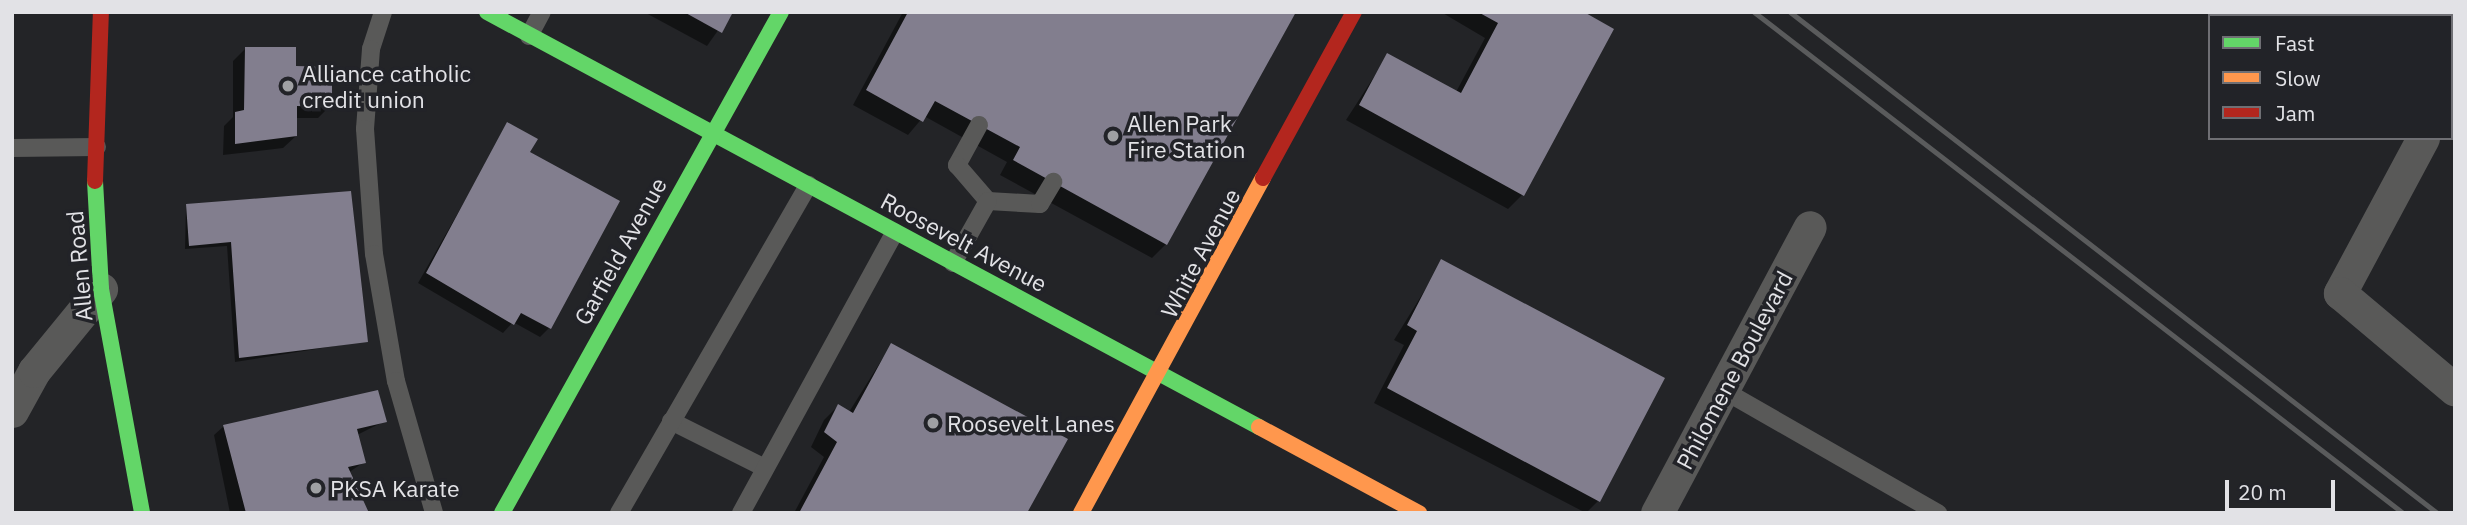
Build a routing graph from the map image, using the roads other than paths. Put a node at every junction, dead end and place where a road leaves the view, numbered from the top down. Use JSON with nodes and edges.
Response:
{"nodes":[{"id":1,"x":101,"y":12,"type":"edge"},
{"id":2,"x":383,"y":12,"type":"edge"},
{"id":3,"x":487,"y":12,"type":"edge"},
{"id":4,"x":542,"y":12,"type":"edge"},
{"id":5,"x":781,"y":12,"type":"edge"},
{"id":6,"x":1354,"y":12,"type":"edge"},
{"id":7,"x":529,"y":36,"type":"junction"},
{"id":8,"x":979,"y":125,"type":"dead end"},
{"id":9,"x":712,"y":134,"type":"junction"},
{"id":10,"x":2422,"y":140,"type":"edge"},
{"id":11,"x":97,"y":147,"type":"junction"},
{"id":12,"x":12,"y":148,"type":"edge"},
{"id":13,"x":1053,"y":182,"type":"dead end"},
{"id":14,"x":808,"y":185,"type":"junction"},
{"id":15,"x":988,"y":201,"type":"junction"},
{"id":16,"x":1810,"y":227,"type":"dead end"},
{"id":17,"x":895,"y":232,"type":"junction"},
{"id":18,"x":953,"y":263,"type":"junction"},
{"id":19,"x":101,"y":289,"type":"junction"},
{"id":20,"x":1163,"y":371,"type":"junction"},
{"id":21,"x":1723,"y":390,"type":"junction"},
{"id":22,"x":2455,"y":390,"type":"edge"},
{"id":23,"x":12,"y":411,"type":"edge"},
{"id":24,"x":671,"y":421,"type":"junction"},
{"id":25,"x":765,"y":468,"type":"junction"},
{"id":26,"x":1381,"y":492,"type":"junction"},
{"id":27,"x":142,"y":513,"type":"edge"},
{"id":28,"x":434,"y":513,"type":"edge"},
{"id":29,"x":502,"y":513,"type":"edge"},
{"id":30,"x":619,"y":513,"type":"edge"},
{"id":31,"x":741,"y":513,"type":"edge"},
{"id":32,"x":1081,"y":513,"type":"edge"},
{"id":33,"x":1369,"y":513,"type":"edge"},
{"id":34,"x":1419,"y":513,"type":"edge"},
{"id":35,"x":1657,"y":513,"type":"edge"},
{"id":36,"x":1937,"y":513,"type":"edge"}],
"edges":[{"from":1,"to":11,"type":"main road","name":"Allen Road"},
{"from":2,"to":28,"type":"lane"},
{"from":3,"to":7,"type":"main road","name":"Roosevelt Avenue"},
{"from":4,"to":7,"type":"lane"},
{"from":5,"to":9,"type":"main road","name":"Garfield Avenue"},
{"from":6,"to":20,"type":"main road","name":"White Avenue"},
{"from":7,"to":9,"type":"main road","name":"Roosevelt Avenue"},
{"from":8,"to":15,"type":"lane"},
{"from":9,"to":14,"type":"main road","name":"Roosevelt Avenue"},
{"from":9,"to":29,"type":"main road","name":"Garfield Avenue"},
{"from":10,"to":22,"type":"street"},
{"from":11,"to":12,"type":"lane"},
{"from":11,"to":19,"type":"main road","name":"Allen Road"},
{"from":13,"to":15,"type":"lane"},
{"from":14,"to":17,"type":"main road","name":"Roosevelt Avenue"},
{"from":14,"to":24,"type":"lane"},
{"from":15,"to":18,"type":"lane"},
{"from":16,"to":21,"type":"street","name":"Philomene Boulevard"},
{"from":17,"to":18,"type":"main road","name":"Roosevelt Avenue"},
{"from":17,"to":25,"type":"lane"},
{"from":18,"to":20,"type":"main road","name":"Roosevelt Avenue"},
{"from":19,"to":23,"type":"street"},
{"from":19,"to":27,"type":"main road","name":"Allen Road"},
{"from":20,"to":26,"type":"main road","name":"Roosevelt Avenue"},
{"from":20,"to":32,"type":"main road","name":"White Avenue"},
{"from":21,"to":35,"type":"street","name":"Philomene Boulevard"},
{"from":21,"to":36,"type":"lane"},
{"from":24,"to":25,"type":"lane"},
{"from":24,"to":30,"type":"lane"},
{"from":25,"to":31,"type":"lane"},
{"from":26,"to":33,"type":"lane"},
{"from":26,"to":34,"type":"main road","name":"Roosevelt Avenue"}]}
